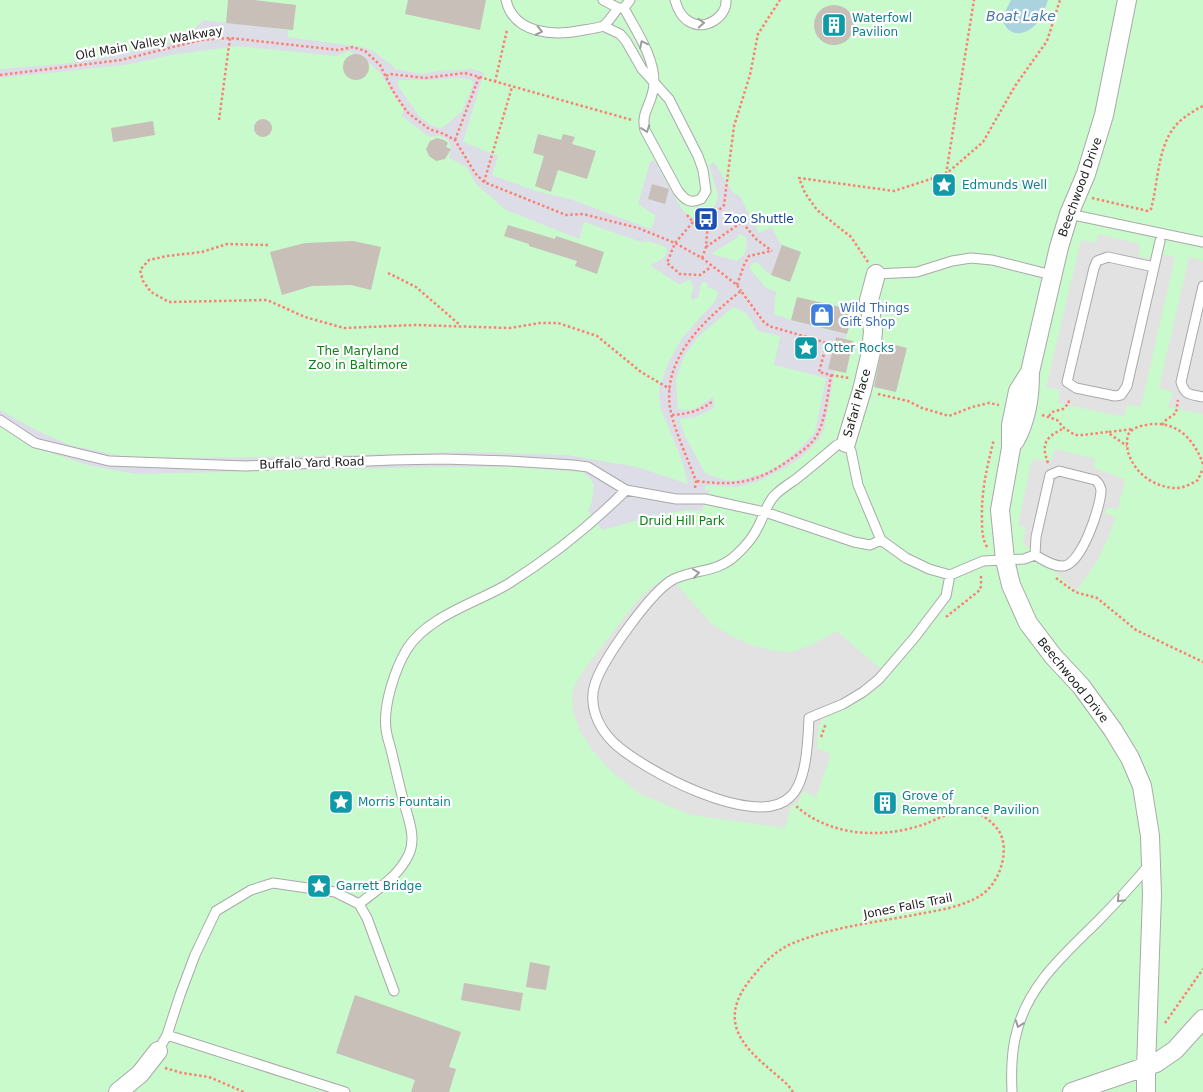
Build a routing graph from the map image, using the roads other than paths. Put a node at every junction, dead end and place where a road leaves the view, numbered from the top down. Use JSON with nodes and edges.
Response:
{"nodes":[{"id":1,"x":506,"y":0,"type":"edge"},
{"id":2,"x":603,"y":0,"type":"edge"},
{"id":3,"x":630,"y":0,"type":"edge"},
{"id":4,"x":675,"y":0,"type":"edge"},
{"id":5,"x":726,"y":0,"type":"edge"},
{"id":6,"x":1127,"y":0,"type":"edge"},
{"id":7,"x":621,"y":8,"type":"junction"},
{"id":8,"x":604,"y":26,"type":"junction"},
{"id":9,"x":654,"y":83,"type":"junction"},
{"id":10,"x":1068,"y":214,"type":"junction"},
{"id":11,"x":1160,"y":241,"type":"dead end"},
{"id":12,"x":1203,"y":242,"type":"edge"},
{"id":13,"x":1154,"y":267,"type":"junction"},
{"id":14,"x":876,"y":274,"type":"joint"},
{"id":15,"x":1052,"y":275,"type":"junction"},
{"id":16,"x":1203,"y":286,"type":"edge"},
{"id":17,"x":1203,"y":397,"type":"edge"},
{"id":18,"x":0,"y":420,"type":"edge"},
{"id":19,"x":846,"y":443,"type":"junction"},
{"id":20,"x":626,"y":490,"type":"junction"},
{"id":21,"x":765,"y":512,"type":"junction"},
{"id":22,"x":881,"y":540,"type":"junction"},
{"id":23,"x":1035,"y":555,"type":"junction"},
{"id":24,"x":1005,"y":560,"type":"junction"},
{"id":25,"x":950,"y":575,"type":"junction"},
{"id":26,"x":1152,"y":862,"type":"junction"},
{"id":27,"x":359,"y":904,"type":"junction"},
{"id":28,"x":394,"y":991,"type":"dead end"},
{"id":29,"x":1203,"y":1020,"type":"edge"},
{"id":30,"x":168,"y":1035,"type":"junction"},
{"id":31,"x":160,"y":1059,"type":"joint"},
{"id":32,"x":1146,"y":1068,"type":"junction"},
{"id":33,"x":118,"y":1092,"type":"edge"},
{"id":34,"x":345,"y":1092,"type":"edge"},
{"id":35,"x":1012,"y":1092,"type":"edge"},
{"id":36,"x":1072,"y":1092,"type":"edge"},
{"id":37,"x":1146,"y":1092,"type":"edge"}],
"edges":[{"from":1,"to":8,"type":"lane","one_way":true},
{"from":2,"to":7,"type":"lane"},
{"from":3,"to":7,"type":"lane"},
{"from":4,"to":5,"type":"lane","one_way":true},
{"from":6,"to":10,"type":"street","name":"Beechwood Drive"},
{"from":7,"to":8,"type":"lane"},
{"from":9,"to":7,"type":"lane","one_way":true},
{"from":8,"to":9,"type":"lane"},
{"from":9,"to":9,"type":"lane","one_way":true},
{"from":10,"to":12,"type":"lane"},
{"from":10,"to":15,"type":"street","name":"Beechwood Drive"},
{"from":11,"to":13,"type":"lane"},
{"from":13,"to":13,"type":"lane"},
{"from":14,"to":15,"type":"lane"},
{"from":14,"to":19,"type":"street","name":"Safari Place"},
{"from":15,"to":24,"type":"street","name":"Beechwood Drive"},
{"from":16,"to":17,"type":"lane"},
{"from":18,"to":20,"type":"lane","name":"Buffalo Yard Road"},
{"from":19,"to":21,"type":"lane"},
{"from":19,"to":22,"type":"lane","name":"Safari Place"},
{"from":20,"to":21,"type":"lane"},
{"from":20,"to":27,"type":"lane"},
{"from":21,"to":22,"type":"lane"},
{"from":25,"to":21,"type":"lane","one_way":true},
{"from":22,"to":25,"type":"lane"},
{"from":23,"to":23,"type":"lane"},
{"from":23,"to":24,"type":"lane"},
{"from":24,"to":25,"type":"lane"},
{"from":24,"to":26,"type":"street","name":"Beechwood Drive"},
{"from":26,"to":32,"type":"street","name":"Beechwood Drive"},
{"from":26,"to":35,"type":"lane","one_way":true},
{"from":27,"to":28,"type":"lane"},
{"from":27,"to":30,"type":"lane"},
{"from":29,"to":32,"type":"street"},
{"from":30,"to":31,"type":"lane"},
{"from":30,"to":34,"type":"lane"},
{"from":31,"to":33,"type":"street"},
{"from":32,"to":36,"type":"street"},
{"from":32,"to":37,"type":"street","name":"Beechwood Drive"}]}
